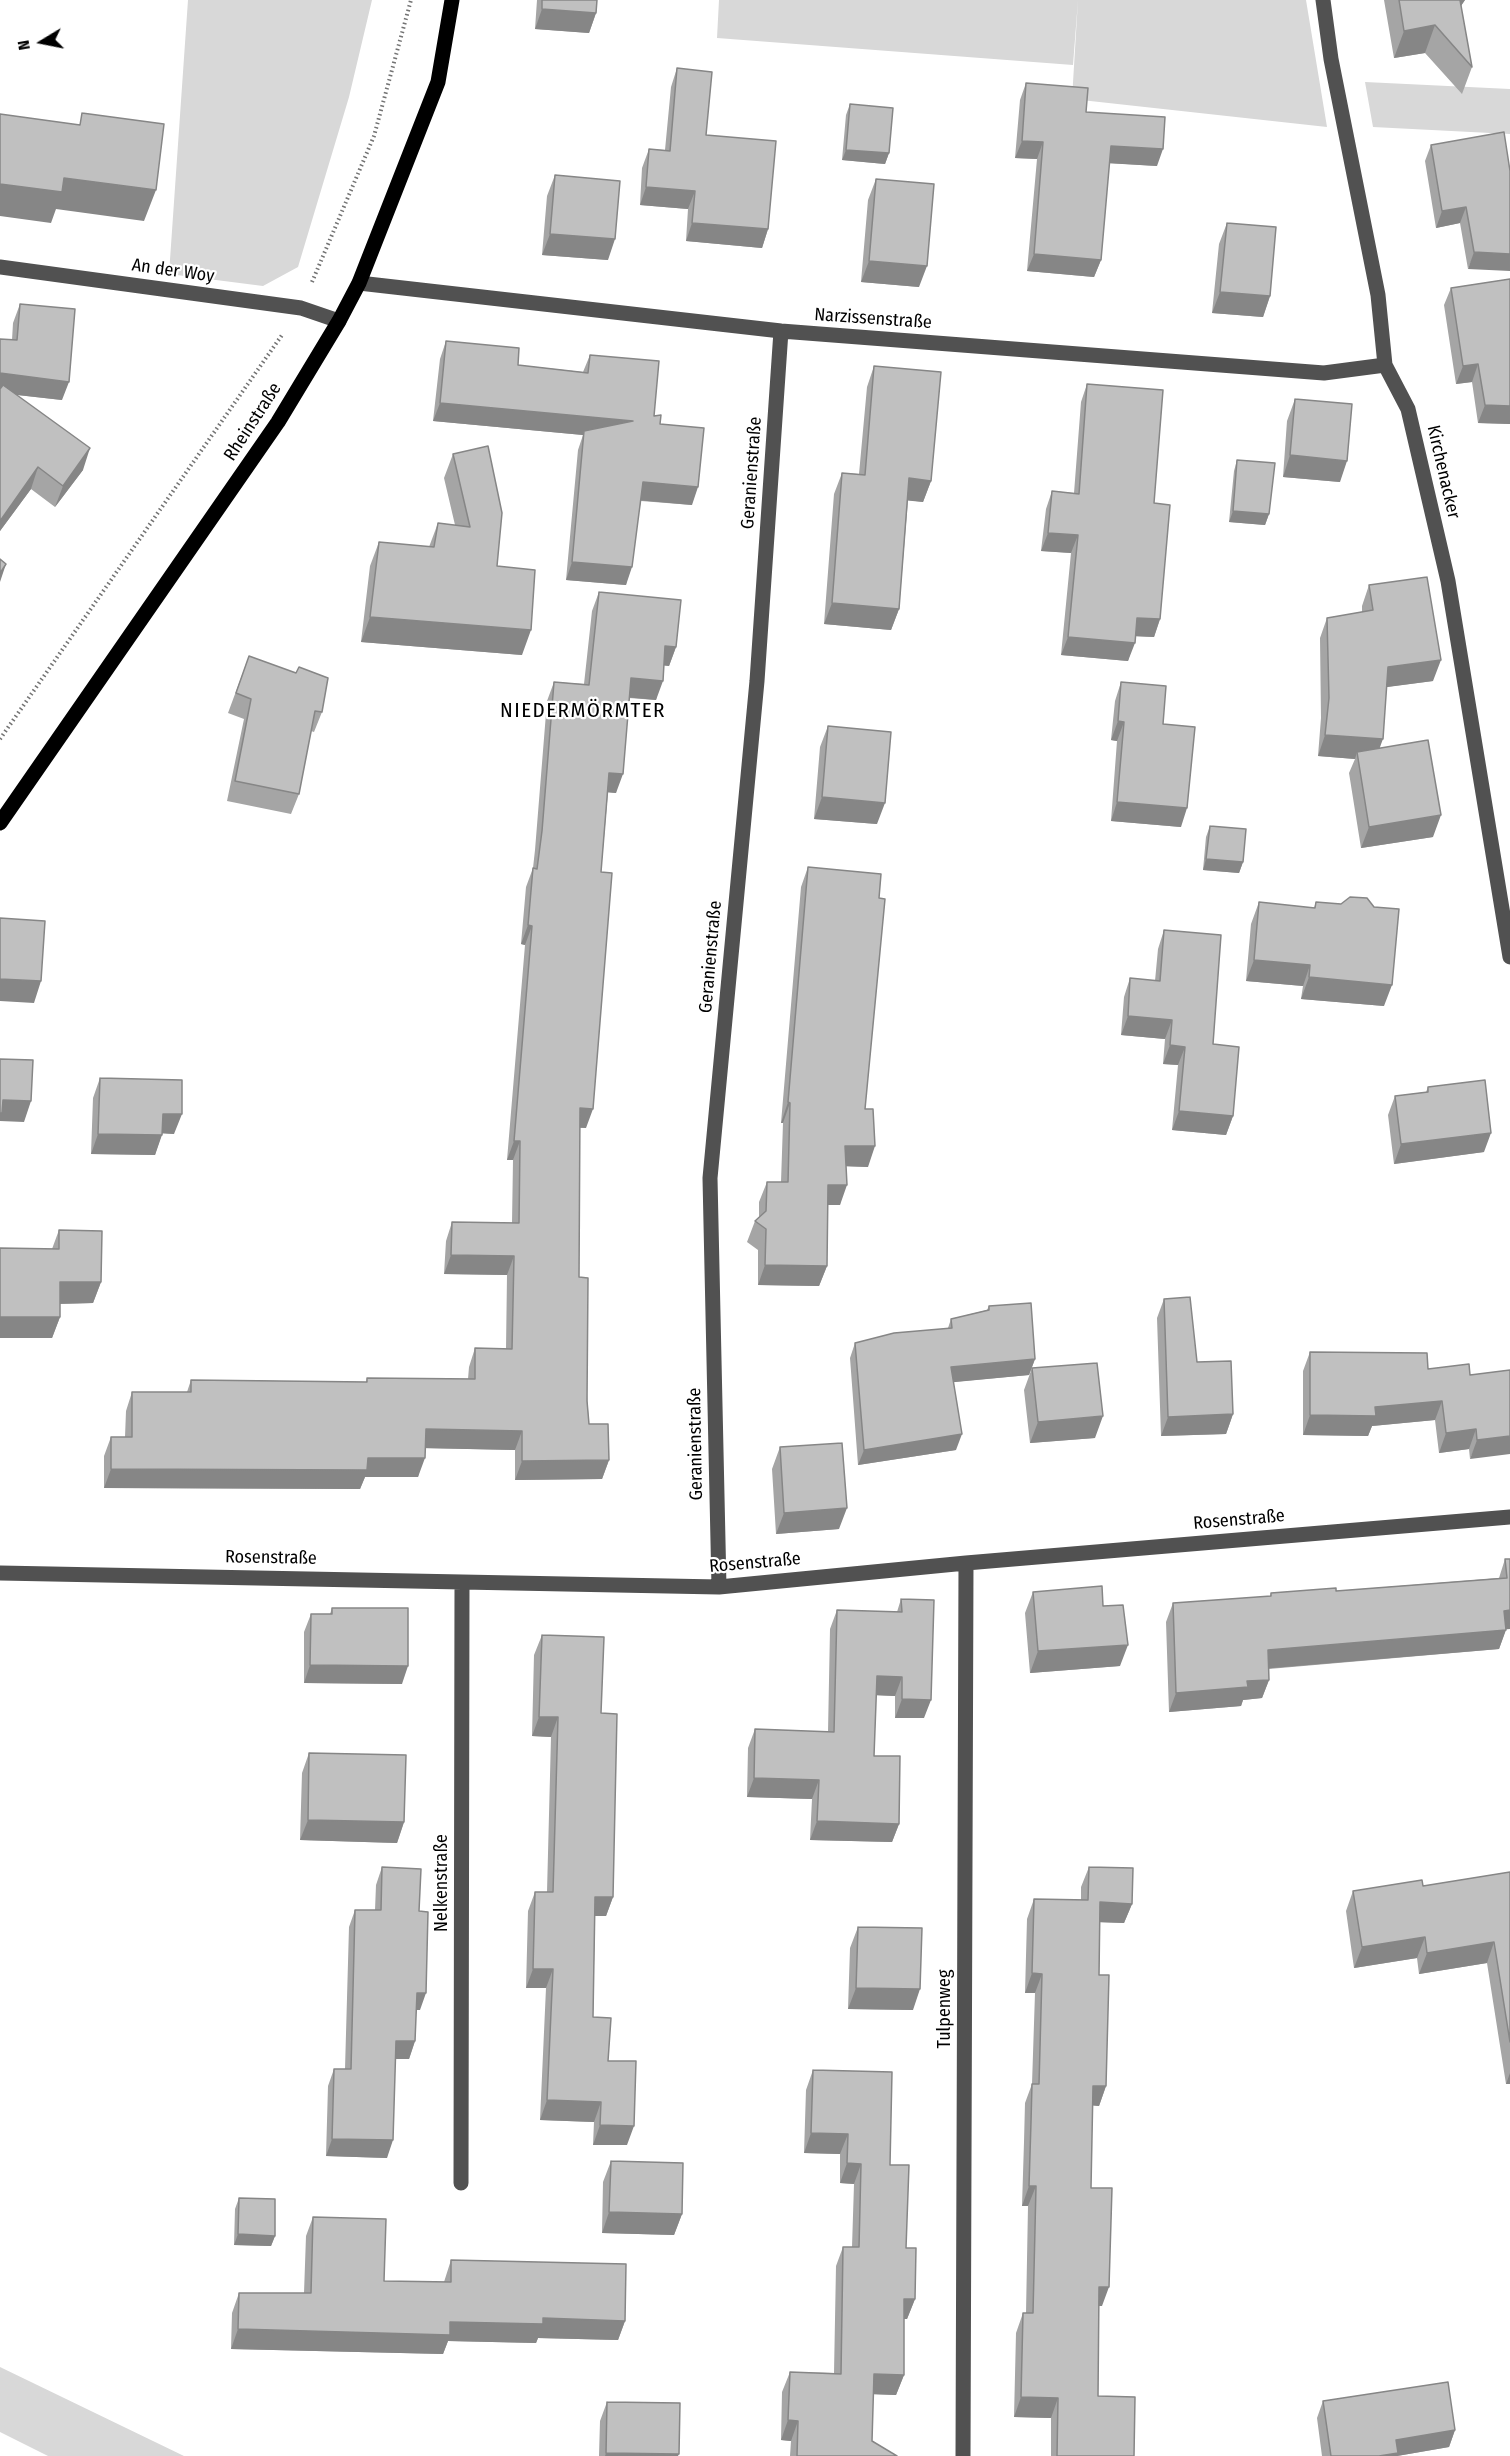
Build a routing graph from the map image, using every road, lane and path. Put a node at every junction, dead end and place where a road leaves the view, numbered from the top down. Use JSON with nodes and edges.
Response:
{"nodes":[{"id":1,"x":411,"y":0,"type":"edge"},
{"id":2,"x":452,"y":0,"type":"edge"},
{"id":3,"x":1323,"y":0,"type":"edge"},
{"id":4,"x":0,"y":267,"type":"edge"},
{"id":5,"x":359,"y":283,"type":"junction"},
{"id":6,"x":301,"y":308,"type":"junction"},
{"id":7,"x":339,"y":321,"type":"junction"},
{"id":8,"x":781,"y":331,"type":"junction"},
{"id":9,"x":1385,"y":365,"type":"junction"},
{"id":10,"x":0,"y":739,"type":"edge"},
{"id":11,"x":0,"y":823,"type":"edge"},
{"id":12,"x":1510,"y":957,"type":"edge"},
{"id":13,"x":1510,"y":1517,"type":"edge"},
{"id":14,"x":966,"y":1563,"type":"junction"},
{"id":15,"x":0,"y":1573,"type":"edge"},
{"id":16,"x":462,"y":1582,"type":"junction"},
{"id":17,"x":719,"y":1587,"type":"junction"},
{"id":18,"x":461,"y":2183,"type":"dead end"},
{"id":19,"x":963,"y":2456,"type":"edge"}],
"edges":[{"from":1,"to":6,"type":"path"},
{"from":2,"to":5,"type":"main road","name":"Rheinstraße"},
{"from":3,"to":9,"type":"street","name":"Kirchenacker"},
{"from":4,"to":6,"type":"street","name":"An der Woy"},
{"from":5,"to":7,"type":"main road","name":"Rheinstraße"},
{"from":5,"to":8,"type":"street","name":"Narzissenstraße"},
{"from":6,"to":7,"type":"street","name":"An der Woy"},
{"from":6,"to":10,"type":"path"},
{"from":7,"to":11,"type":"main road","name":"Rheinstraße"},
{"from":8,"to":9,"type":"street","name":"Narzissenstraße"},
{"from":8,"to":17,"type":"street","name":"Geranienstraße"},
{"from":9,"to":12,"type":"street","name":"Kirchenacker"},
{"from":13,"to":14,"type":"street","name":"Rosenstraße"},
{"from":14,"to":17,"type":"street","name":"Rosenstraße"},
{"from":14,"to":19,"type":"street","name":"Tulpenweg"},
{"from":15,"to":16,"type":"street","name":"Rosenstraße"},
{"from":16,"to":17,"type":"street","name":"Rosenstraße"},
{"from":16,"to":18,"type":"street","name":"Nelkenstraße"}]}
